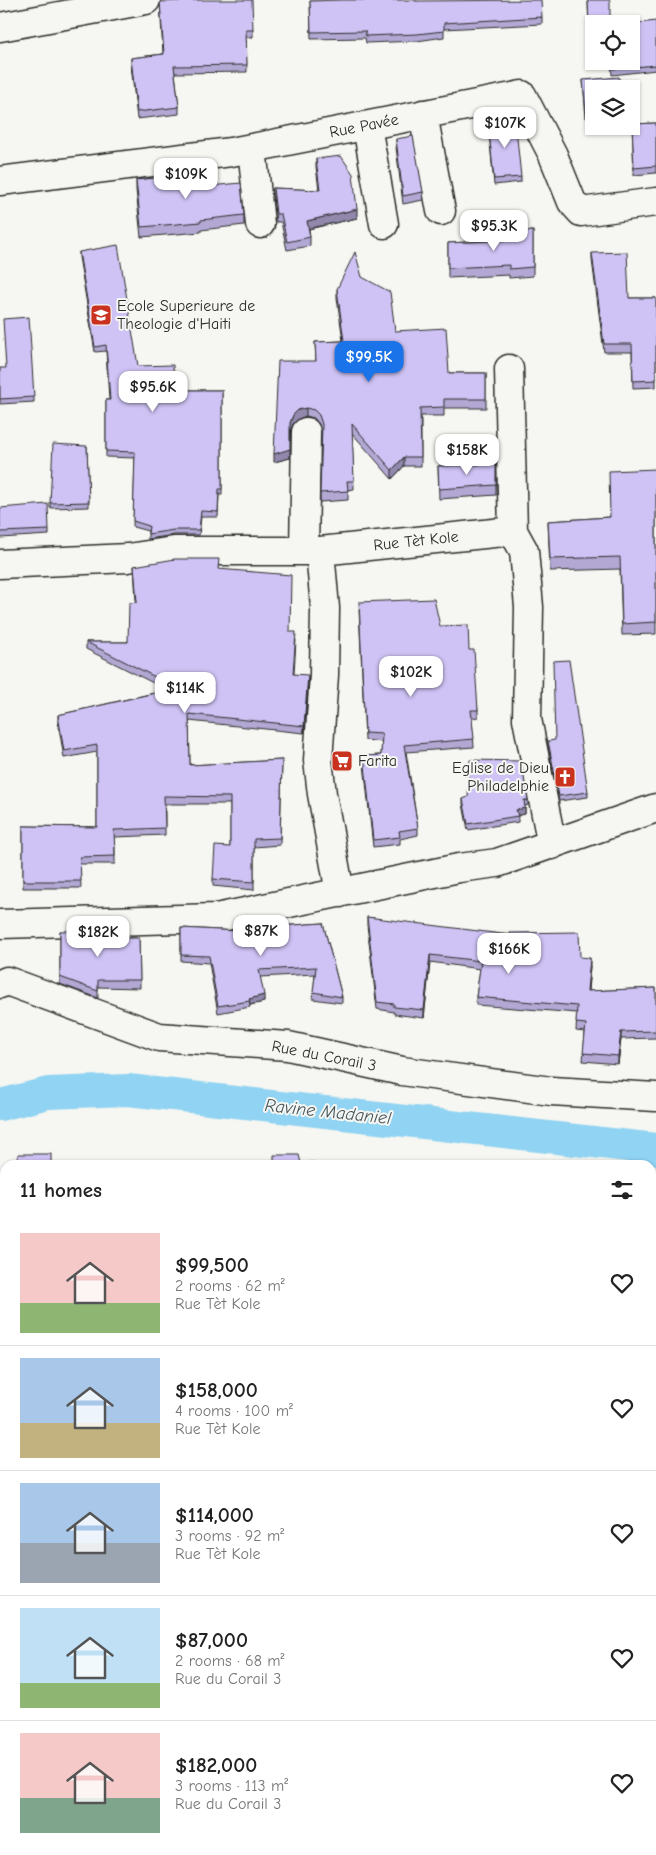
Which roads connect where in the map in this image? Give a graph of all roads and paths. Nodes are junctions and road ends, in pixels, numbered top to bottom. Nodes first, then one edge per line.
1 (146, 0) edge
2 (0, 26) edge
3 (423, 114) junction
4 (367, 126) junction
5 (252, 148) junction
6 (0, 181) edge
7 (656, 202) edge
8 (441, 211) dead end
9 (260, 224) dead end
10 (384, 224) dead end
11 (509, 369) dead end
12 (306, 432) dead end
13 (513, 531) junction
14 (312, 551) junction
15 (0, 564) edge
16 (656, 808) edge
17 (552, 845) junction
18 (340, 893) junction
19 (0, 924) edge
20 (0, 984) edge
21 (656, 1097) edge

1 - 2 street
3 - 4 street, Rue Pavée
3 - 7 street, Rue Pavée
3 - 8 street
4 - 5 street, Rue Pavée
4 - 10 street
5 - 6 street, Rue Pavée
5 - 9 street
11 - 13 street
12 - 14 street
13 - 14 street, Rue Tèt Kole
13 - 17 street
14 - 15 street, Rue Tèt Kole
14 - 18 street
16 - 17 street
17 - 18 street
18 - 19 street
20 - 21 street, Rue du Corail 3

